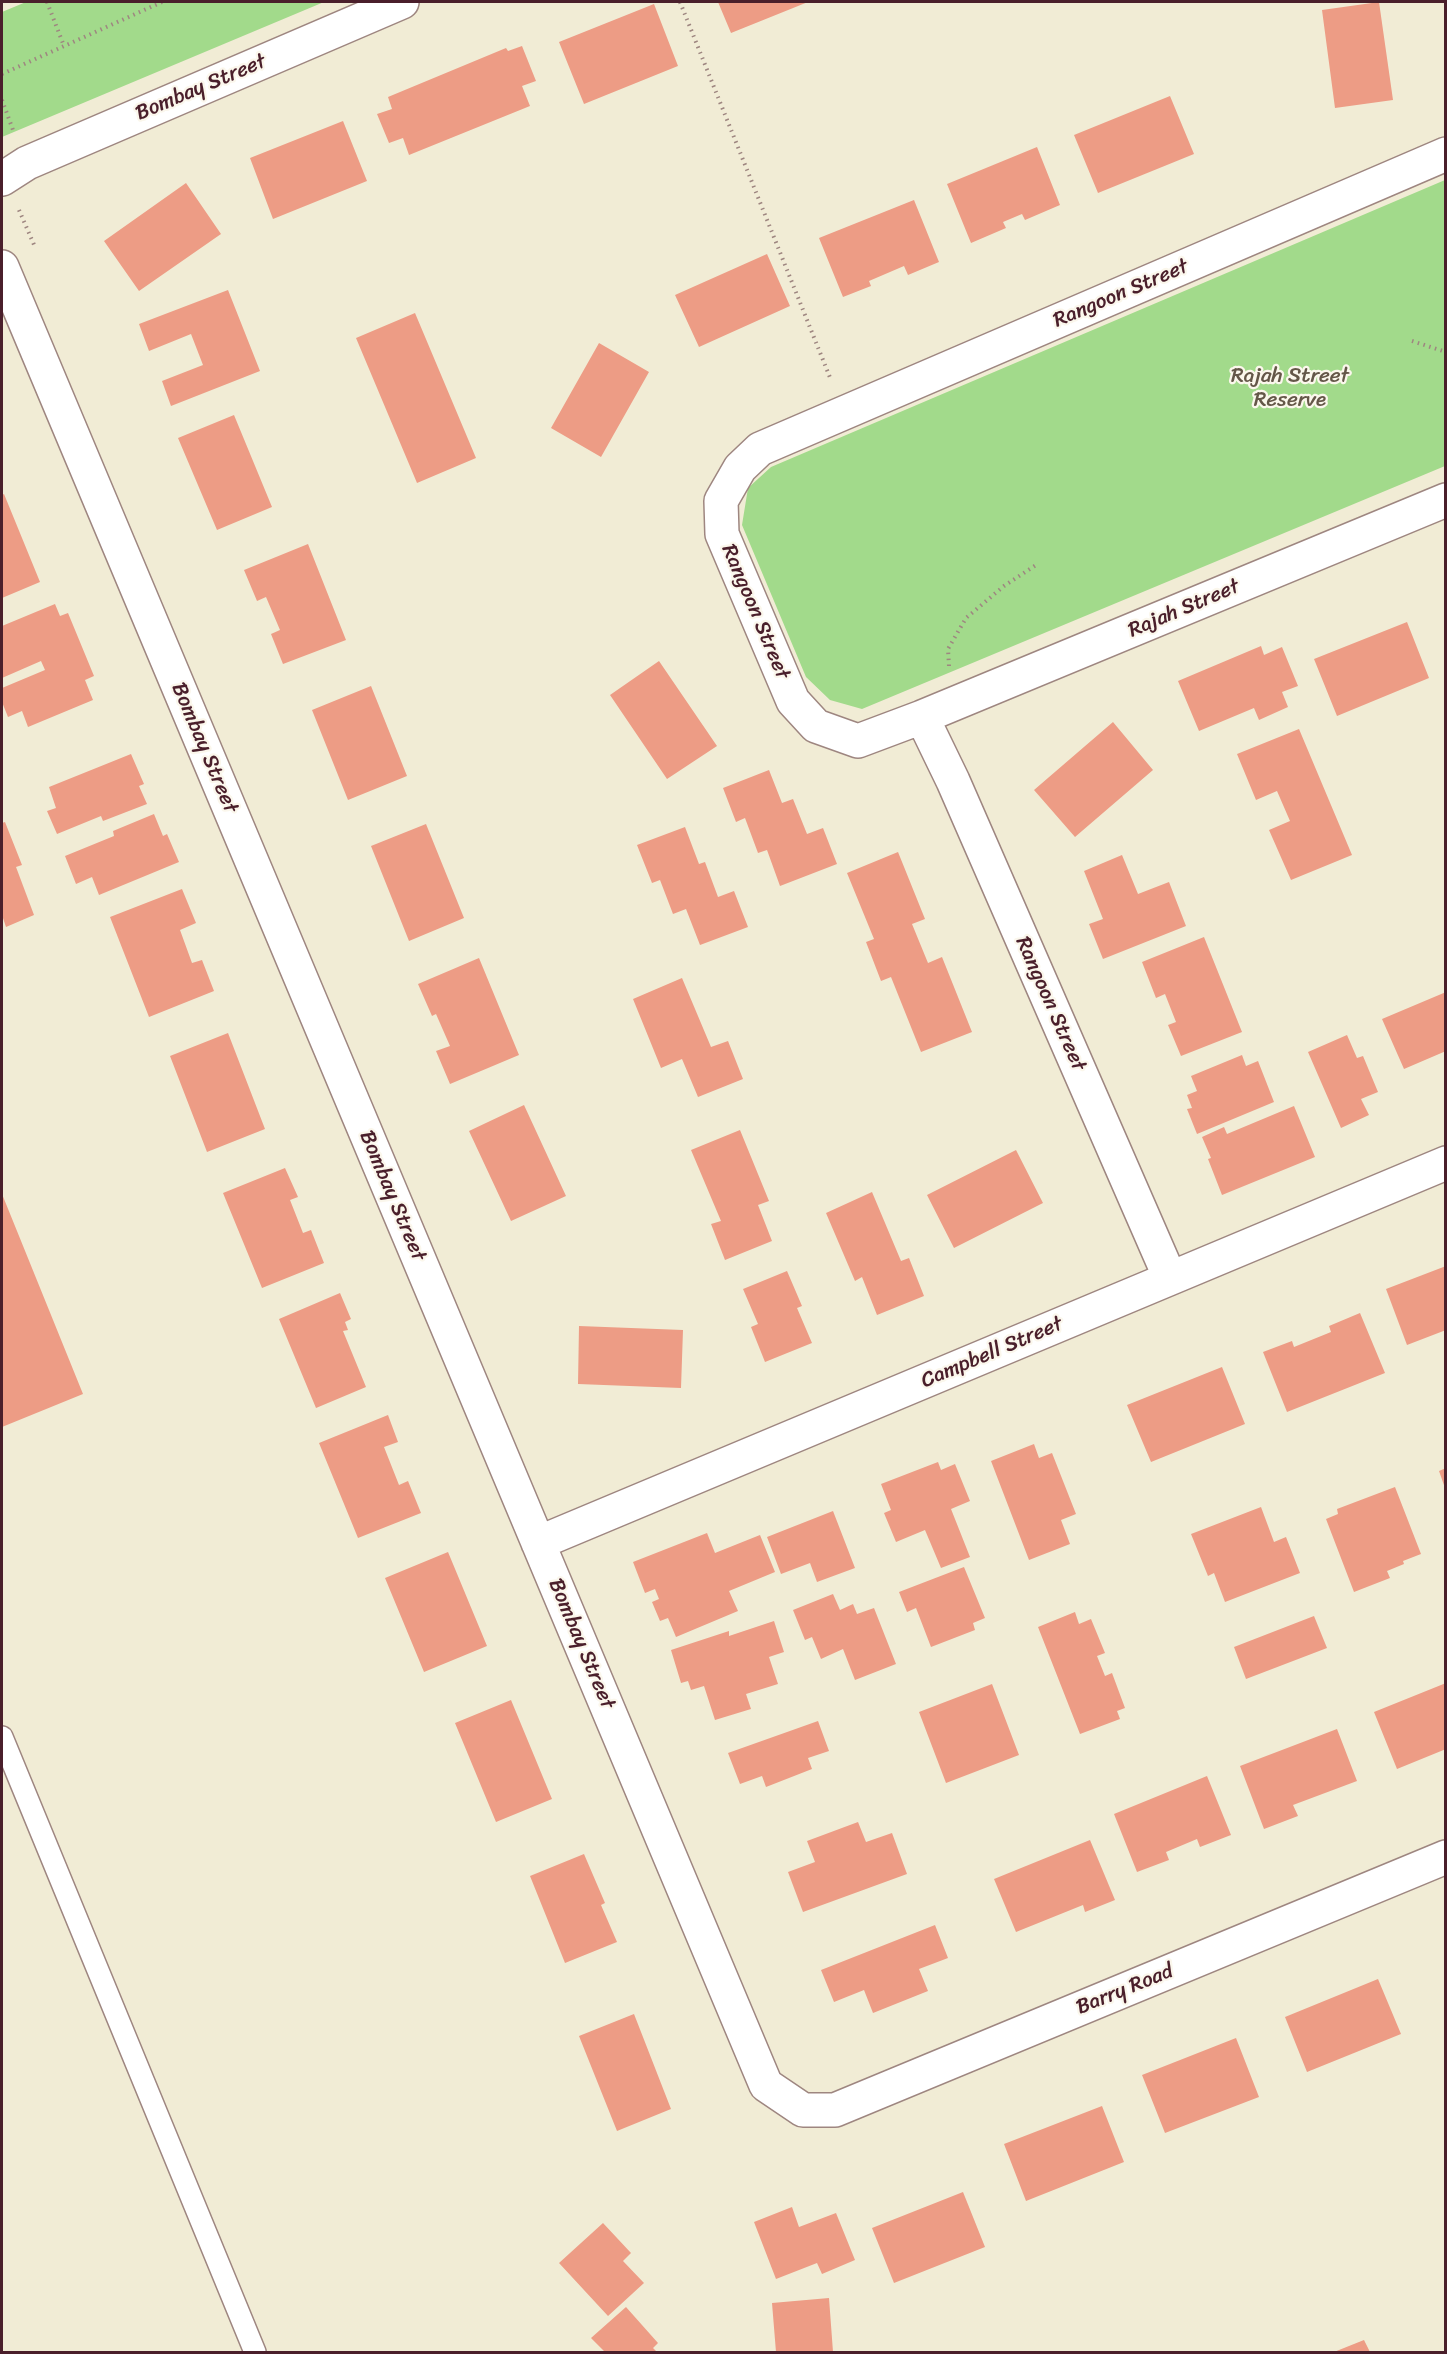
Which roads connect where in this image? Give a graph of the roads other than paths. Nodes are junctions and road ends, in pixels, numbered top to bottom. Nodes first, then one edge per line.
1 (402, 2) edge
2 (1446, 154) edge
3 (9, 192) edge
4 (2, 267) edge
5 (1446, 500) edge
6 (922, 717) junction
7 (1446, 1163) edge
8 (1170, 1278) junction
9 (538, 1543) junction
10 (2, 1737) edge
11 (1446, 1857) edge
12 (803, 2110) joint
13 (255, 2352) edge

1 - 3 street, Bombay Street
2 - 6 street, Rangoon Street
4 - 9 street, Bombay Street
5 - 6 street, Rajah Street
6 - 8 street, Rangoon Street
7 - 8 street, Campbell Street
8 - 9 street, Campbell Street
9 - 12 street, Bombay Street
10 - 13 lane
11 - 12 street, Barry Road

